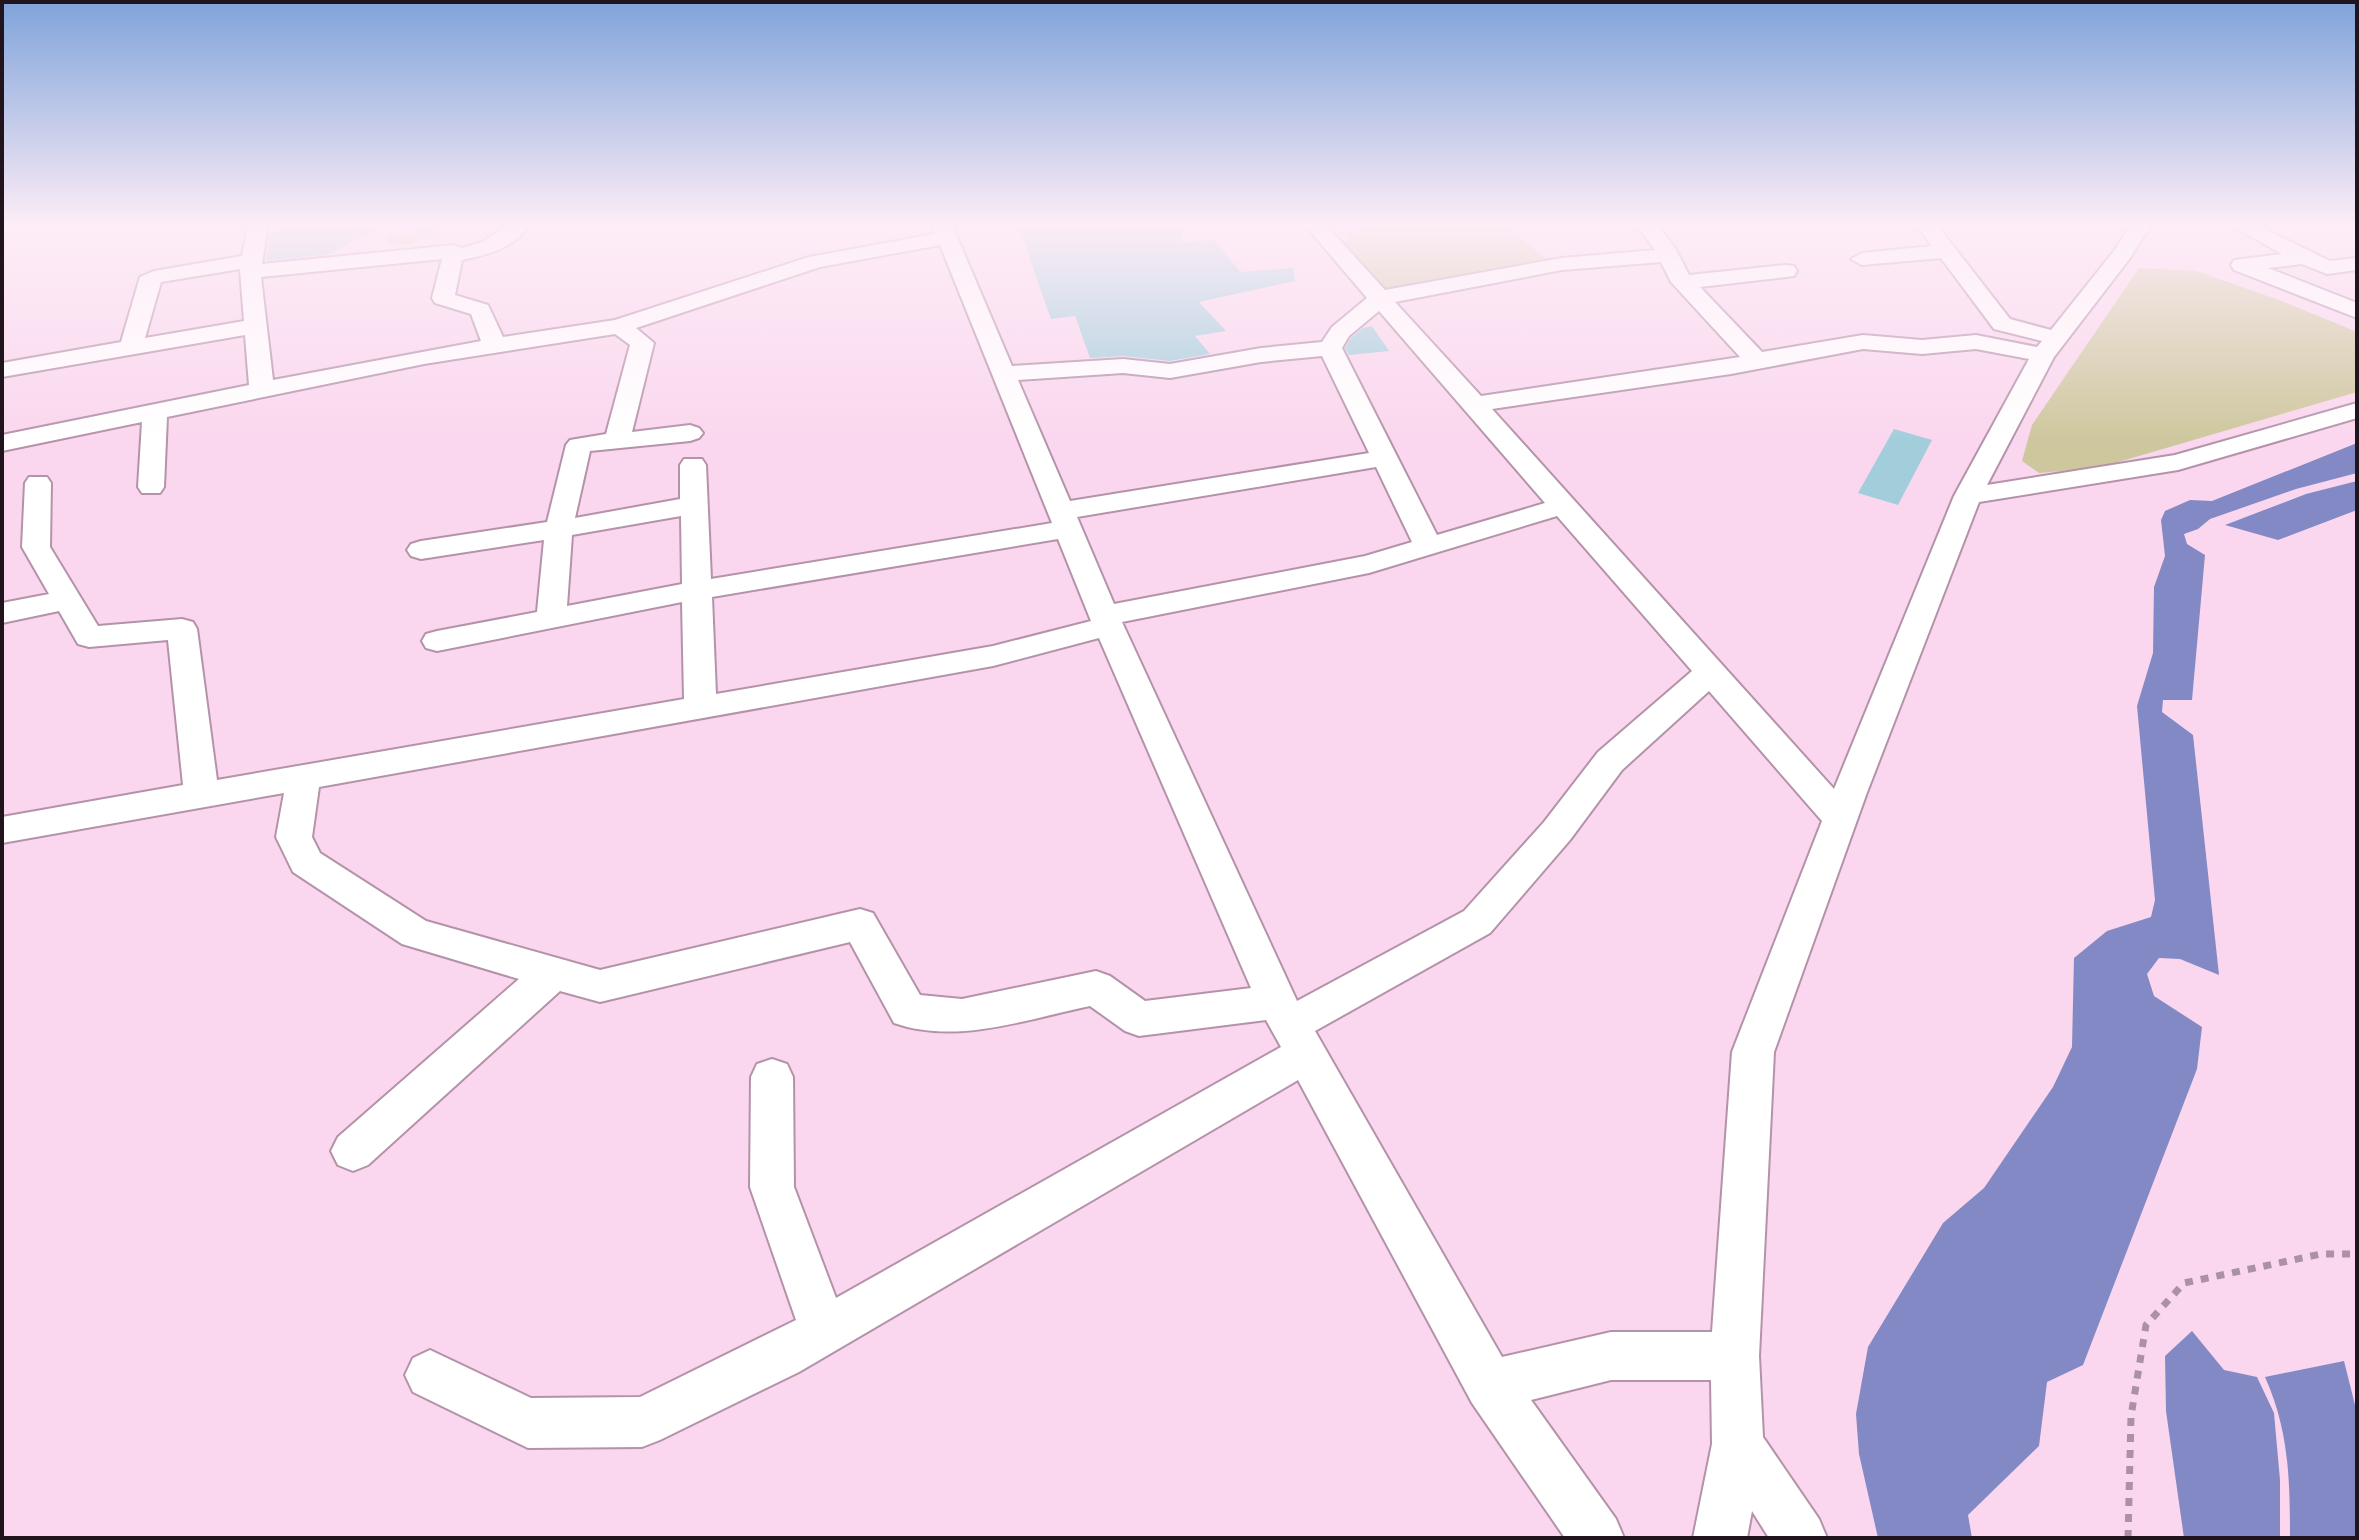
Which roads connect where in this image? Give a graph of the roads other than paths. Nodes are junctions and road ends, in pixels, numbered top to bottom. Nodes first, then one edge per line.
1 (144, 297) edge
2 (254, 297) edge
3 (443, 297) edge
4 (707, 297) edge
5 (972, 297) edge
6 (1386, 297) edge
7 (1698, 297) edge
8 (1982, 297) edge
9 (2089, 297) edge
10 (2322, 297) edge
11 (1380, 298) junction
12 (2357, 311) edge
13 (256, 326) junction
14 (619, 326) junction
15 (495, 346) junction
16 (131, 347) junction
17 (2050, 347) junction
18 (1330, 348) junction
19 (1756, 360) junction
20 (2, 370) edge
21 (1004, 374) junction
22 (262, 389) junction
23 (1472, 405) junction
24 (2357, 410) edge
25 (155, 411) junction
26 (690, 433) dead end
27 (617, 441) junction
28 (2, 443) edge
29 (1385, 458) junction
30 (693, 465) dead end
31 (38, 483) dead end
32 (151, 487) dead end
33 (1968, 496) junction
34 (694, 505) junction
35 (1563, 506) junction
36 (1064, 520) junction
37 (559, 529) junction
38 (1428, 545) junction
39 (421, 550) dead end
40 (697, 590) junction
41 (66, 600) junction
42 (2, 613) edge
43 (551, 619) junction
44 (1106, 621) junction
45 (437, 641) dead end
46 (1711, 672) junction
47 (700, 709) junction
48 (304, 776) junction
49 (201, 793) junction
50 (1840, 818) junction
51 (2, 830) edge
52 (553, 973) junction
53 (1291, 1027) junction
54 (772, 1077) dead end
55 (353, 1151) dead end
56 (824, 1331) junction
57 (1735, 1356) junction
58 (430, 1375) dead end
59 (1490, 1385) junction
60 (1738, 1444) junction
61 (1597, 1538) edge
62 (1720, 1538) edge
63 (1800, 1538) edge

1 - 16 street
2 - 13 street
3 - 15 street
4 - 14 street
5 - 21 street
6 - 11 street
7 - 19 street
8 - 17 street
9 - 17 street
10 - 12 street
11 - 18 street
11 - 23 street
13 - 16 street
13 - 22 street
14 - 15 street
14 - 27 street
15 - 22 street
16 - 20 street
17 - 19 street
17 - 33 street
18 - 21 street
18 - 29 street
19 - 23 street
21 - 36 street
22 - 25 street
23 - 35 street
24 - 33 street
25 - 28 street
25 - 32 street
26 - 27 street
27 - 37 street
29 - 36 street
29 - 38 street
30 - 34 street
31 - 41 street
33 - 50 street
34 - 37 street
34 - 40 street
35 - 38 street
35 - 46 street
36 - 40 street
36 - 44 street
37 - 39 street
37 - 43 street
38 - 44 street
40 - 43 street
40 - 47 street
41 - 42 street
41 - 49 street
43 - 45 street
44 - 47 street
44 - 53 street
46 - 50 street
46 - 53 street
47 - 48 street
48 - 49 street
48 - 52 street
49 - 51 street
50 - 57 street
52 - 53 street
52 - 55 street
53 - 56 street
53 - 59 street
54 - 56 street
56 - 58 street
57 - 59 street
57 - 60 street
59 - 61 street
60 - 62 street
60 - 63 street

